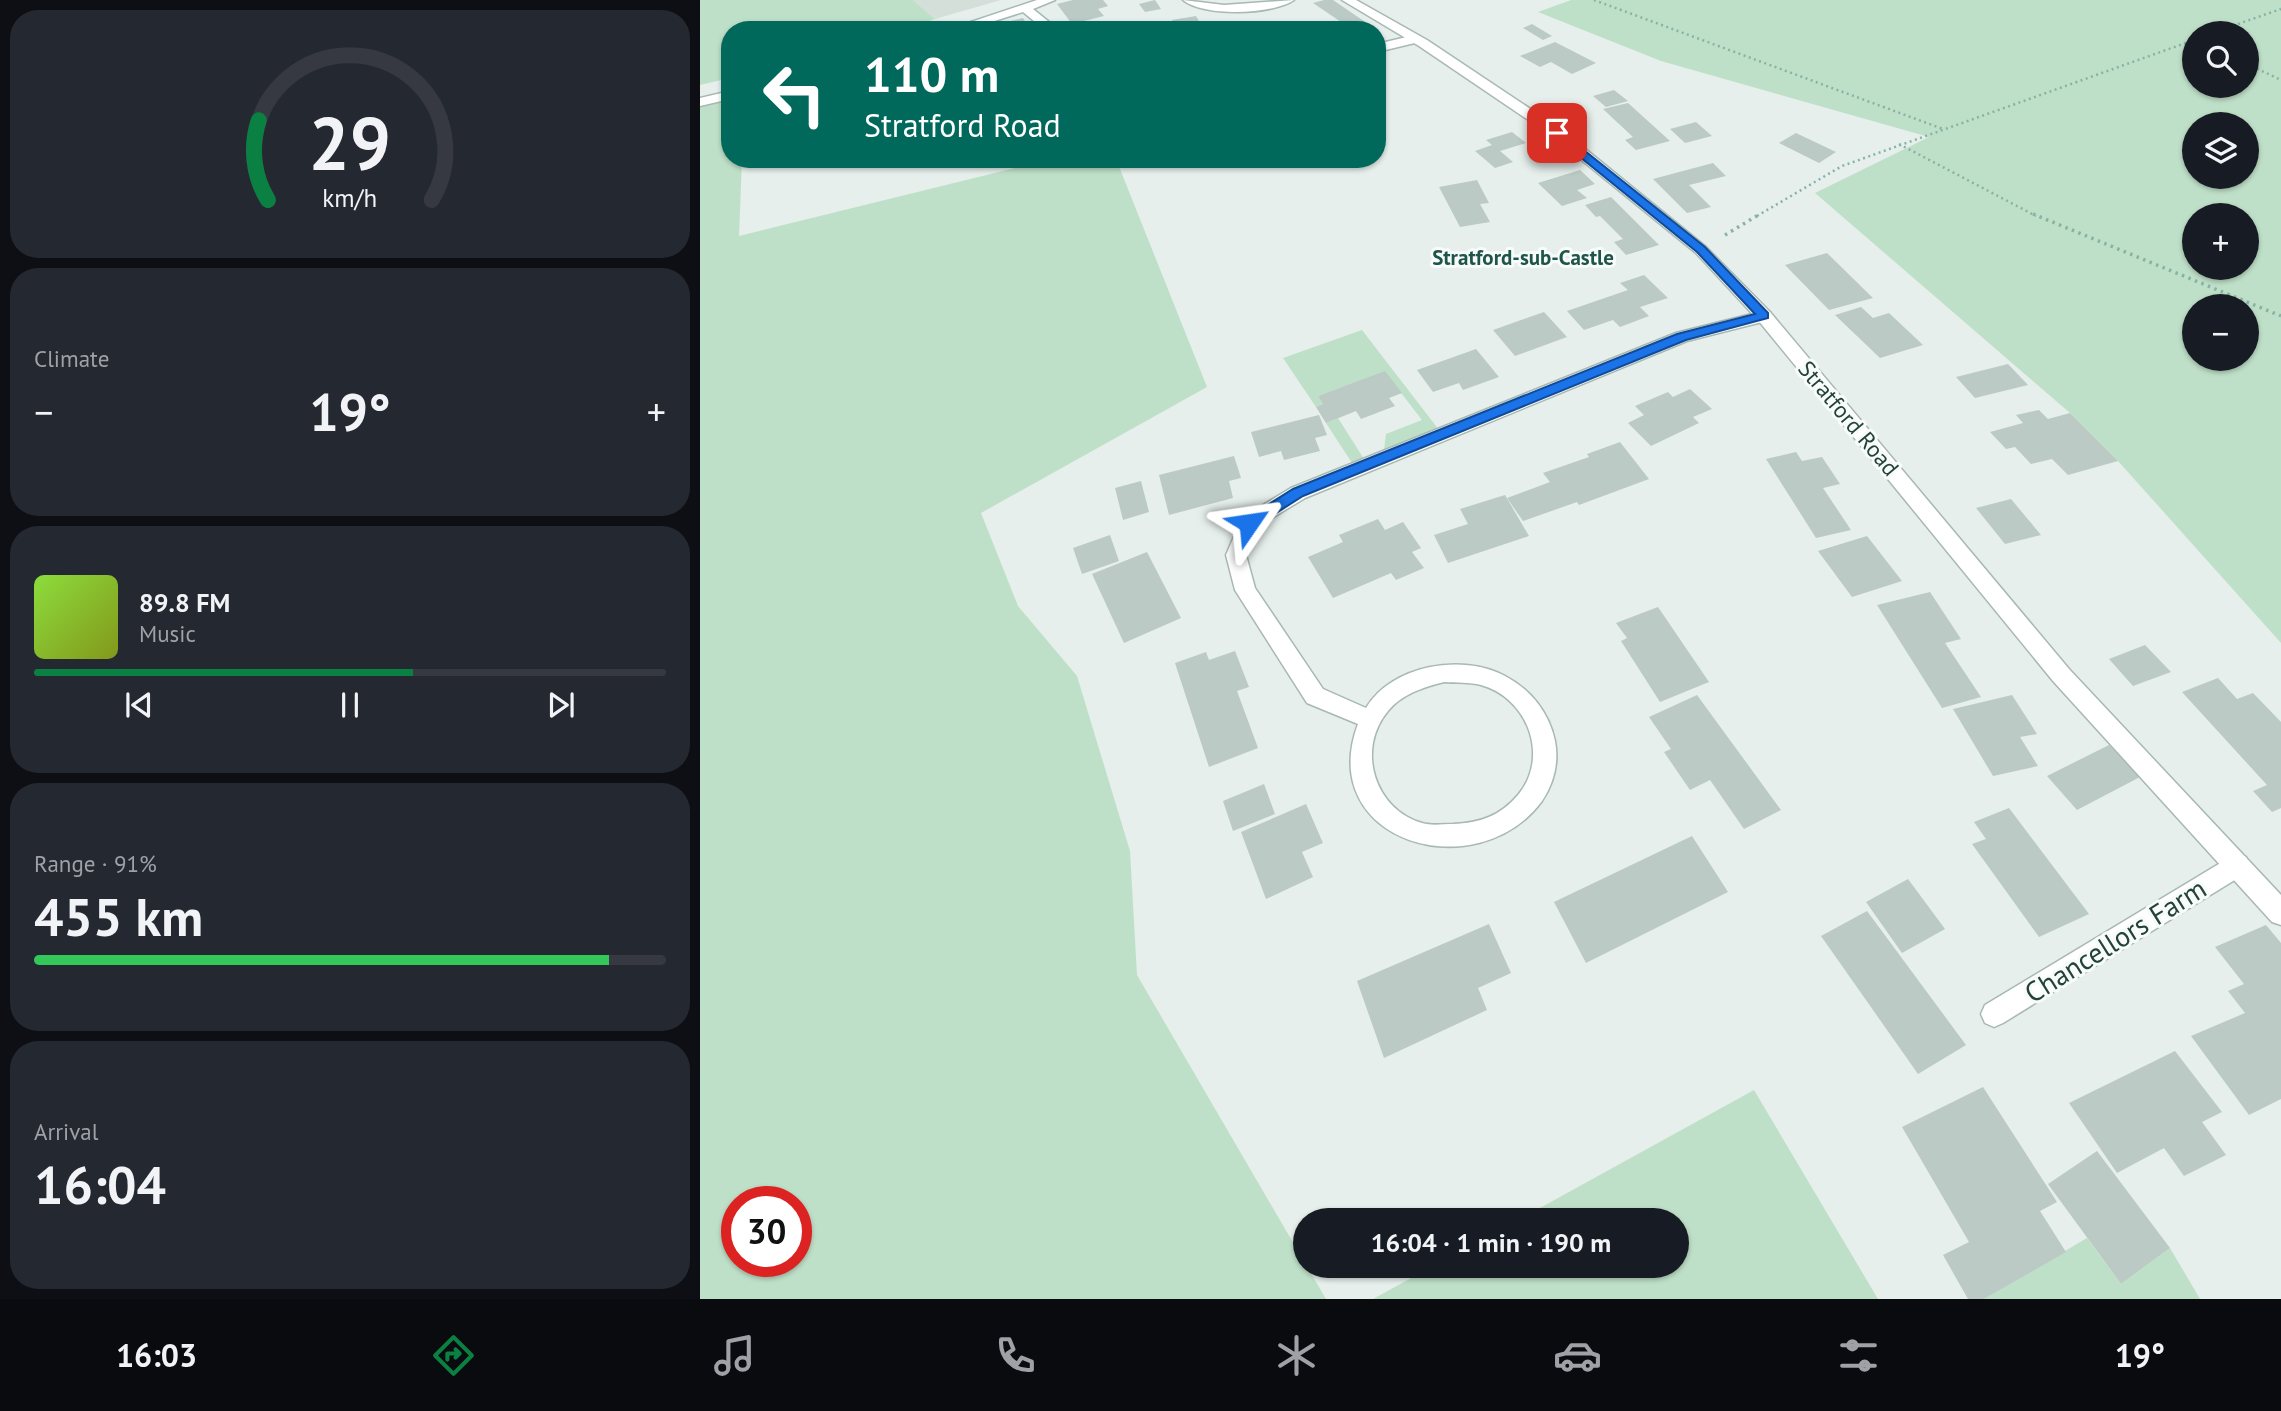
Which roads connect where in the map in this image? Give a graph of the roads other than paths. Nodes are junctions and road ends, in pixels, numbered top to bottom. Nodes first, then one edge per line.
1 (1049, 0) edge
2 (1189, 0) edge
3 (1288, 0) edge
4 (1348, 0) edge
5 (1024, 7) junction
6 (981, 21) edge
7 (1042, 21) edge
8 (1384, 21) edge
9 (1386, 22) edge
10 (1415, 39) junction
11 (1386, 46) edge
12 (721, 96) edge
13 (700, 102) edge
14 (1764, 316) junction
15 (1369, 719) junction
16 (2237, 865) junction
17 (2281, 913) edge
18 (1994, 1014) dead end

1 - 5 street
2 - 3 street
4 - 8 street, Stratford Road
5 - 6 street
5 - 7 street
9 - 10 street, Stratford Road
10 - 11 street
10 - 14 street, Stratford Road
12 - 13 street
14 - 15 street
14 - 16 street, Stratford Road
15 - 15 street
16 - 17 street, Stratford Road
16 - 18 street, Chancellors Farm

